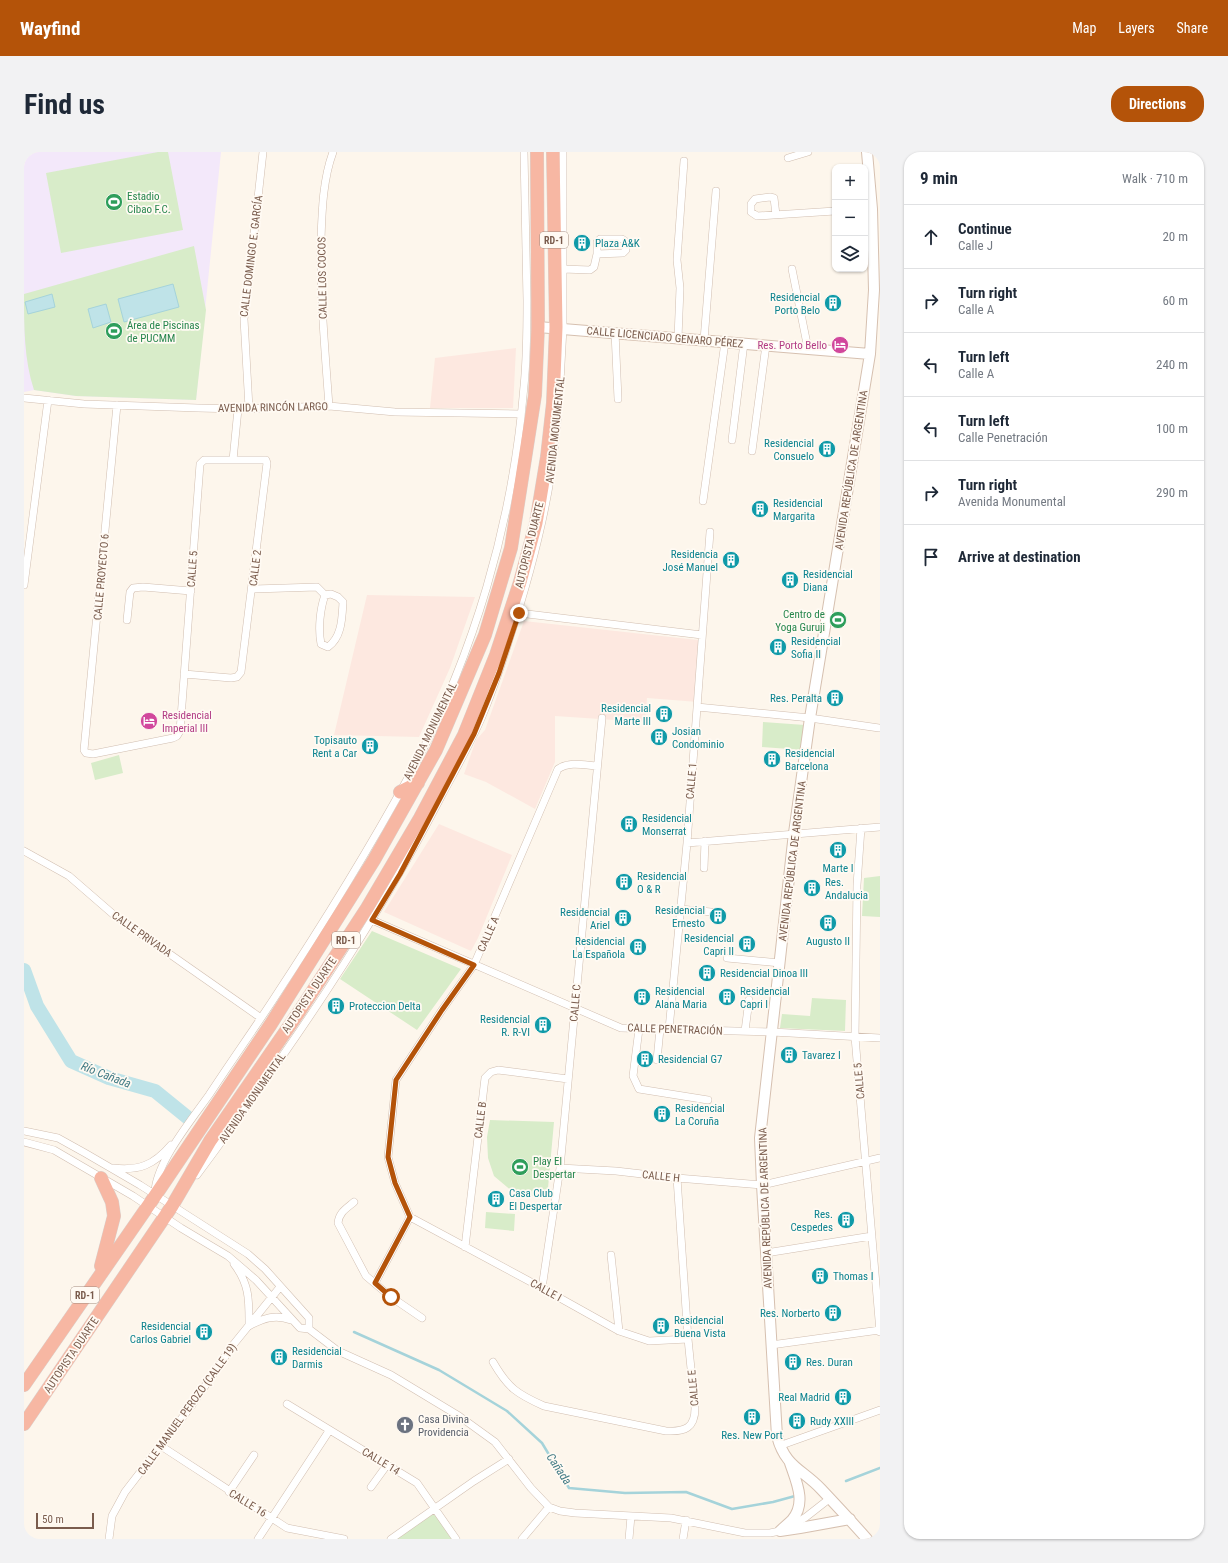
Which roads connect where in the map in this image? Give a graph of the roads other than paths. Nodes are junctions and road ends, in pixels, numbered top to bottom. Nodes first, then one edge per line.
1 (263, 152) edge
2 (333, 152) edge
3 (524, 152) edge
4 (537, 152) edge
5 (552, 152) edge
6 (563, 152) edge
7 (808, 152) edge
8 (867, 152) edge
9 (788, 158) dead end
10 (684, 161) dead end
11 (716, 191) dead end
12 (869, 209) edge
13 (832, 211) edge
14 (776, 215) dead end
15 (598, 254) dead end
16 (563, 269) junction
17 (792, 269) dead end
18 (877, 291) edge
19 (538, 327) junction
20 (559, 328) junction
21 (615, 332) junction
22 (678, 338) junction
23 (704, 340) junction
24 (725, 342) junction
25 (744, 343) junction
26 (766, 345) junction
27 (808, 349) junction
28 (870, 354) junction
29 (24, 398) edge
30 (618, 399) dead end
31 (48, 400) junction
32 (117, 405) junction
33 (329, 406) junction
34 (249, 408) junction
35 (238, 409) junction
36 (521, 414) junction
37 (732, 440) dead end
38 (752, 451) dead end
39 (233, 460) junction
40 (522, 477) junction
41 (510, 492) junction
42 (703, 501) dead end
43 (515, 521) junction
44 (710, 532) dead end
45 (24, 585) edge
46 (252, 589) junction
47 (191, 591) junction
48 (325, 594) junction
49 (519, 613) junction
50 (127, 620) dead end
51 (702, 635) junction
52 (184, 674) junction
53 (697, 707) junction
54 (602, 718) dead end
55 (810, 718) junction
56 (879, 728) dead end
57 (84, 750) joint
58 (597, 766) junction
59 (418, 783) junction
60 (398, 796) junction
61 (400, 814) junction
62 (880, 827) edge
63 (861, 828) junction
64 (794, 833) junction
65 (705, 841) junction
66 (687, 843) junction
67 (24, 851) edge
68 (704, 868) dead end
69 (680, 909) junction
70 (711, 912) dead end
71 (372, 920) junction
72 (727, 958) dead end
73 (780, 964) junction
74 (474, 965) junction
75 (749, 1000) dead end
76 (575, 1009) junction
77 (265, 1022) junction
78 (639, 1029) junction
79 (660, 1029) junction
80 (668, 1029) junction
81 (252, 1031) junction
82 (745, 1032) junction
83 (772, 1032) junction
84 (855, 1037) junction
85 (880, 1038) edge
86 (254, 1048) junction
87 (657, 1060) dead end
88 (568, 1079) junction
89 (708, 1100) dead end
90 (24, 1131) edge
91 (182, 1133) junction
92 (24, 1142) edge
93 (85, 1153) junction
94 (880, 1158) edge
95 (866, 1162) junction
96 (78, 1164) junction
97 (110, 1167) junction
98 (560, 1168) junction
99 (100, 1178) junction
100 (677, 1178) junction
101 (762, 1184) junction
102 (155, 1196) junction
103 (354, 1202) dead end
104 (147, 1206) junction
105 (168, 1211) junction
106 (410, 1217) junction
107 (872, 1236) junction
108 (465, 1247) junction
109 (766, 1253) junction
110 (611, 1255) dead end
111 (228, 1256) junction
112 (97, 1278) junction
113 (375, 1283) junction
114 (280, 1287) junction
115 (542, 1288) junction
116 (271, 1297) junction
117 (422, 1318) dead end
118 (294, 1322) junction
119 (249, 1326) junction
120 (309, 1329) junction
121 (619, 1331) junction
122 (880, 1331) edge
123 (688, 1339) junction
124 (771, 1346) junction
125 (493, 1362) dead end
126 (24, 1385) edge
127 (287, 1404) dead end
128 (880, 1410) edge
129 (24, 1424) edge
130 (329, 1431) junction
131 (161, 1446) junction
132 (779, 1446) junction
133 (254, 1455) dead end
134 (509, 1459) junction
135 (790, 1463) junction
136 (387, 1465) junction
137 (372, 1487) dead end
138 (230, 1492) junction
139 (829, 1499) junction
140 (549, 1507) junction
141 (436, 1508) junction
142 (630, 1516) junction
143 (272, 1518) junction
144 (850, 1519) junction
145 (686, 1520) junction
146 (780, 1531) junction
147 (759, 1536) edge
148 (109, 1539) edge
149 (258, 1539) edge
150 (344, 1539) edge
151 (390, 1539) edge
152 (456, 1539) edge
153 (522, 1539) edge
154 (629, 1539) edge
155 (683, 1539) edge
156 (867, 1539) edge

1 - 34 street, CALLE DOMINGO E. GARCÍA
2 - 33 street, CALLE LOS COCOS
3 - 36 street, AVENIDA MONUMENTAL
4 - 19 highway, AUTOPISTA DUARTE / RD-1
5 - 20 highway, AUTOPISTA DUARTE / RD-1
6 - 16 street, AVENIDA MONUMENTAL
7 - 9 street
8 - 12 main road, AVENIDA REPÚBLICA DE ARGENTINA
10 - 22 street
11 - 23 street
12 - 18 main road, AVENIDA REPÚBLICA DE ARGENTINA
13 - 14 street
15 - 16 street
16 - 20 street, AVENIDA MONUMENTAL
17 - 27 street
18 - 28 main road, AVENIDA REPÚBLICA DE ARGENTINA
19 - 20 main road, CALLE LICENCIADO GENARO PÉREZ
19 - 40 highway, AUTOPISTA DUARTE / RD-1
20 - 21 main road, CALLE LICENCIADO GENARO PÉREZ
20 - 49 street, AVENIDA MONUMENTAL
20 - 105 highway, AUTOPISTA DUARTE / RD-1
21 - 22 main road, CALLE LICENCIADO GENARO PÉREZ
21 - 30 street
22 - 23 main road, CALLE LICENCIADO GENARO PÉREZ
23 - 24 main road, CALLE LICENCIADO GENARO PÉREZ
24 - 25 main road, CALLE LICENCIADO GENARO PÉREZ
24 - 42 street
25 - 26 main road, CALLE LICENCIADO GENARO PÉREZ
25 - 37 street
26 - 27 main road, CALLE LICENCIADO GENARO PÉREZ
26 - 38 street
27 - 28 main road, CALLE LICENCIADO GENARO PÉREZ
28 - 55 main road, AVENIDA REPÚBLICA DE ARGENTINA
29 - 31 street, AVENIDA RINCÓN LARGO
31 - 32 street, AVENIDA RINCÓN LARGO
31 - 45 street
32 - 35 street, AVENIDA RINCÓN LARGO
32 - 57 street, CALLE PROYECTO 6
33 - 34 street, AVENIDA RINCÓN LARGO
33 - 36 street, AVENIDA RINCÓN LARGO
34 - 35 street, AVENIDA RINCÓN LARGO
35 - 39 street
36 - 41 street, AVENIDA MONUMENTAL
39 - 46 street, CALLE 2
39 - 47 street, CALLE 5
40 - 41 highway
40 - 43 highway, AUTOPISTA DUARTE / RD-1
41 - 43 highway
41 - 60 street, AVENIDA MONUMENTAL
43 - 59 highway, AUTOPISTA DUARTE / RD-1
44 - 51 street, CALLE 1
46 - 48 street
46 - 52 street, CALLE 2
47 - 50 street
47 - 52 street, CALLE 5
48 - 48 street
49 - 51 street
49 - 71 street, AVENIDA MONUMENTAL
51 - 53 street, CALLE 1
52 - 57 street, CALLE 5
53 - 55 street
53 - 66 street, CALLE 1
54 - 58 street, CALLE C
55 - 56 street
55 - 64 main road, AVENIDA REPÚBLICA DE ARGENTINA
58 - 74 street, CALLE A
58 - 76 street, CALLE C
59 - 60 highway
59 - 61 highway, AUTOPISTA DUARTE / RD-1
60 - 61 highway
60 - 77 street, AVENIDA MONUMENTAL
61 - 77 highway, AUTOPISTA DUARTE / RD-1
62 - 63 street
63 - 64 street
63 - 84 street, CALLE 5
64 - 65 street
64 - 73 main road, AVENIDA REPÚBLICA DE ARGENTINA
65 - 66 street
65 - 68 street
66 - 69 street, CALLE 1
67 - 77 street, CALLE PRIVADA
69 - 70 street
69 - 80 street, CALLE 1
71 - 74 street, CALLE PENETRACIÓN
71 - 105 street, AVENIDA MONUMENTAL
72 - 73 street
73 - 83 main road, AVENIDA REPÚBLICA DE ARGENTINA
74 - 76 street, CALLE PENETRACIÓN
74 - 106 street, CALLE A
75 - 82 street
76 - 78 street, CALLE PENETRACIÓN
76 - 88 street, CALLE C
77 - 81 highway
77 - 86 highway, AUTOPISTA DUARTE / RD-1
78 - 79 street, CALLE PENETRACIÓN
78 - 89 street
79 - 80 street, CALLE PENETRACIÓN
79 - 87 street
80 - 82 street, CALLE PENETRACIÓN
81 - 86 highway
81 - 91 street
82 - 83 street, CALLE PENETRACIÓN
83 - 84 street, CALLE PENETRACIÓN
83 - 101 main road, AVENIDA REPÚBLICA DE ARGENTINA
84 - 85 street, CALLE PENETRACIÓN
84 - 95 street, CALLE 5
86 - 102 highway, AUTOPISTA DUARTE / RD-1
88 - 98 street, CALLE C
88 - 108 street, CALLE B
90 - 93 street
91 - 97 street
91 - 102 street
92 - 96 street
93 - 96 street
93 - 97 street
94 - 95 street, CALLE H
95 - 101 street, CALLE H
95 - 107 street, CALLE 5
96 - 99 street
97 - 102 street
98 - 100 street, CALLE H
98 - 115 street, CALLE C
99 - 104 street
99 - 112 highway
100 - 101 street, CALLE H
100 - 123 street, CALLE E
101 - 109 main road, AVENIDA REPÚBLICA DE ARGENTINA
102 - 104 highway, AUTOPISTA DUARTE / RD-1
102 - 105 street
103 - 113 street
104 - 105 street
104 - 112 highway, AUTOPISTA DUARTE / RD-1
105 - 111 street
105 - 114 street
105 - 129 highway, AUTOPISTA DUARTE / RD-1
106 - 108 street, CALLE I
106 - 113 street
107 - 109 street
107 - 122 street, CALLE 5
108 - 115 street, CALLE I
109 - 124 main road, AVENIDA REPÚBLICA DE ARGENTINA
110 - 121 street
111 - 116 street
111 - 119 street
112 - 126 highway, AUTOPISTA DUARTE / RD-1
113 - 117 street
114 - 116 street, CALLE MANUEL PEROZO (CALLE 19)
114 - 120 street
115 - 121 street, CALLE I
116 - 118 street
116 - 119 street, CALLE MANUEL PEROZO (CALLE 19)
118 - 119 street
118 - 120 street
119 - 131 street, CALLE MANUEL PEROZO (CALLE 19)
120 - 134 street
121 - 123 street, CALLE I
122 - 124 street
123 - 125 street, CALLE E
124 - 132 main road, AVENIDA REPÚBLICA DE ARGENTINA
127 - 130 street, CALLE 14
128 - 132 street
130 - 136 street, CALLE 14
130 - 143 street
131 - 138 street, CALLE 16
131 - 148 street, CALLE MANUEL PEROZO (CALLE 19)
132 - 135 main road, AVENIDA REPÚBLICA DE ARGENTINA
133 - 138 street
134 - 140 street
134 - 141 street
135 - 139 main road, AVENIDA REPÚBLICA DE ARGENTINA
135 - 146 main road
136 - 137 street
136 - 141 street, CALLE 14
138 - 143 street, CALLE 16
139 - 144 main road, AVENIDA REPÚBLICA DE ARGENTINA
139 - 146 street
140 - 142 street
140 - 153 street
141 - 151 street
141 - 152 street, CALLE 14
142 - 145 street
142 - 154 street
143 - 149 street
143 - 150 street, CALLE 16
144 - 146 main road
144 - 156 main road, AVENIDA REPÚBLICA DE ARGENTINA
145 - 147 street
145 - 155 street
146 - 147 street

